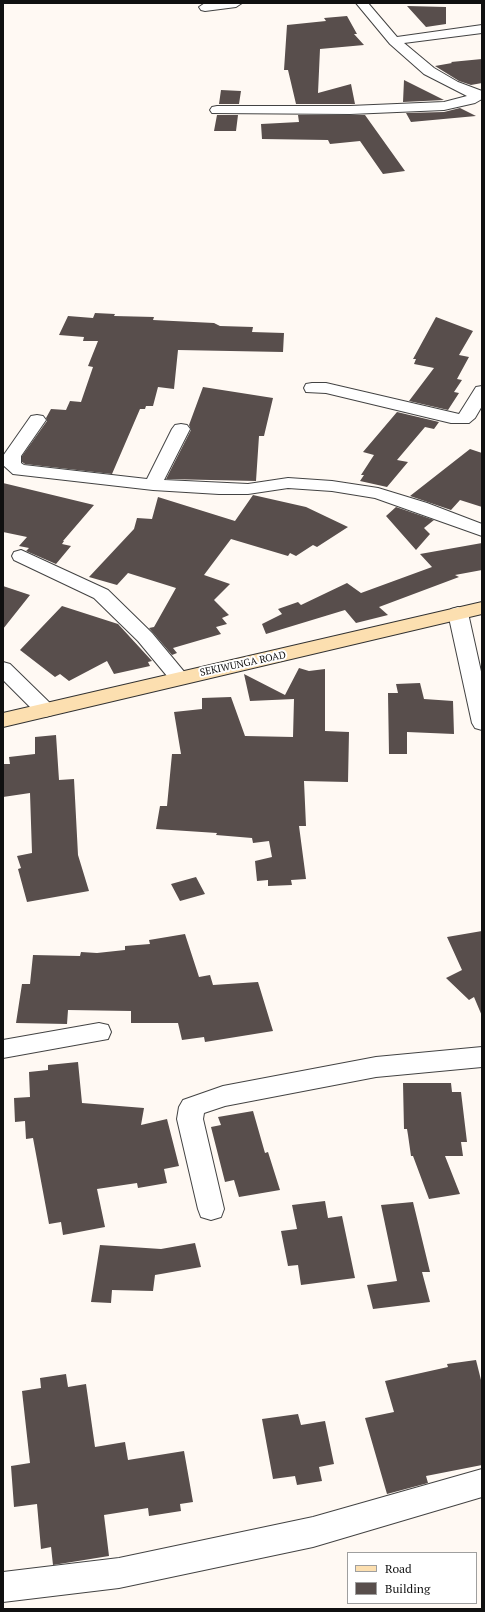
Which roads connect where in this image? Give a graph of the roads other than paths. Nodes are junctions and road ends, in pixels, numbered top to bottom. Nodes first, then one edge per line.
1 (236, 3) edge
2 (362, 3) edge
3 (206, 7) dead end
4 (482, 28) edge
5 (394, 41) junction
6 (479, 95) edge
7 (216, 110) dead end
8 (312, 388) dead end
9 (482, 391) edge
10 (37, 420) dead end
11 (181, 429) dead end
12 (152, 485) junction
13 (482, 530) edge
14 (21, 556) dead end
15 (482, 608) edge
16 (458, 613) junction
17 (3, 668) edge
18 (179, 678) junction
19 (46, 710) junction
20 (3, 720) edge
21 (482, 723) edge
22 (99, 1032) dead end
23 (3, 1049) edge
24 (482, 1057) edge
25 (211, 1209) dead end
26 (482, 1482) edge
27 (3, 1587) edge

1 - 3 street
2 - 5 street
4 - 5 street
5 - 6 street
6 - 7 street
8 - 9 street
10 - 12 street
11 - 12 street
12 - 13 street
14 - 18 street
15 - 16 main road, SEKIWUNGA ROAD
16 - 18 main road, SEKIWUNGA ROAD
16 - 21 street
17 - 19 street
18 - 19 main road, SEKIWUNGA ROAD
19 - 20 main road, SEKIWUNGA ROAD
22 - 23 street
24 - 25 street
26 - 27 street

